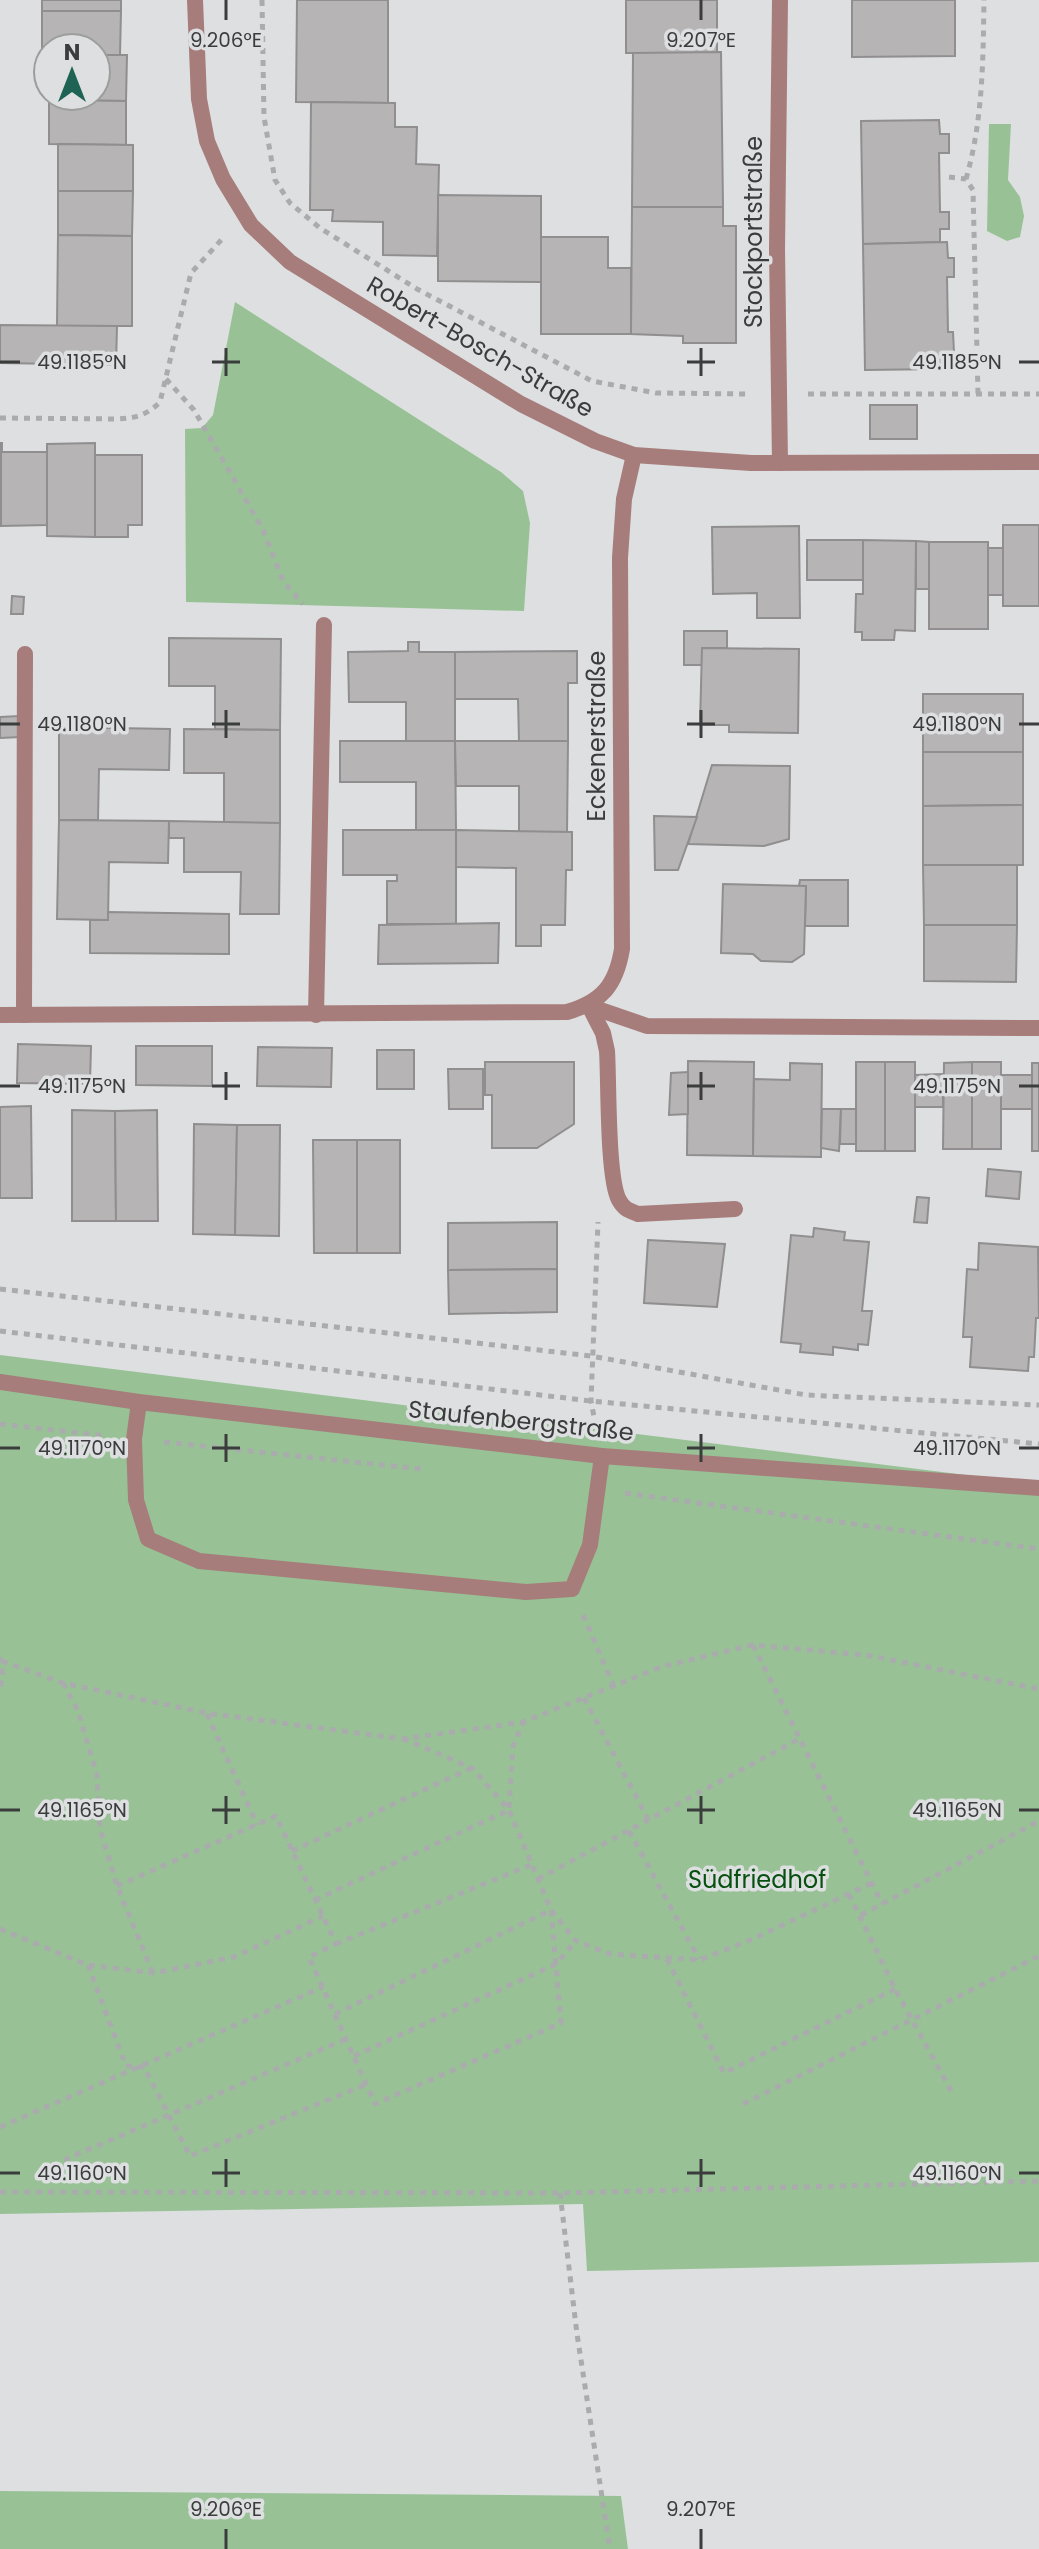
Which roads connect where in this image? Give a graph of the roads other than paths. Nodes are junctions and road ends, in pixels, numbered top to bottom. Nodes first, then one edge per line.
1 (195, 0) edge
2 (780, 0) edge
3 (634, 455) junction
4 (1039, 462) edge
5 (780, 463) junction
6 (324, 625) road end
7 (25, 654) dead end
8 (589, 1006) junction
9 (0, 1015) edge
10 (24, 1015) junction
11 (316, 1015) junction
12 (1039, 1028) edge
13 (735, 1209) dead end
14 (0, 1382) edge
15 (139, 1402) junction
16 (602, 1456) junction
17 (1039, 1488) edge

1 - 3 street, Robert-Bosch-Straße
2 - 5 street, Stockportstraße
3 - 5 street, Robert-Bosch-Straße
3 - 8 street, Eckenerstraße
4 - 5 street, Robert-Bosch-Straße
6 - 11 street
7 - 10 street
8 - 11 street
8 - 12 street
8 - 13 street
9 - 10 street
10 - 11 street
14 - 15 street, Staufenbergstraße
15 - 16 street, Staufenbergstraße
15 - 16 street
16 - 17 street, Staufenbergstraße

